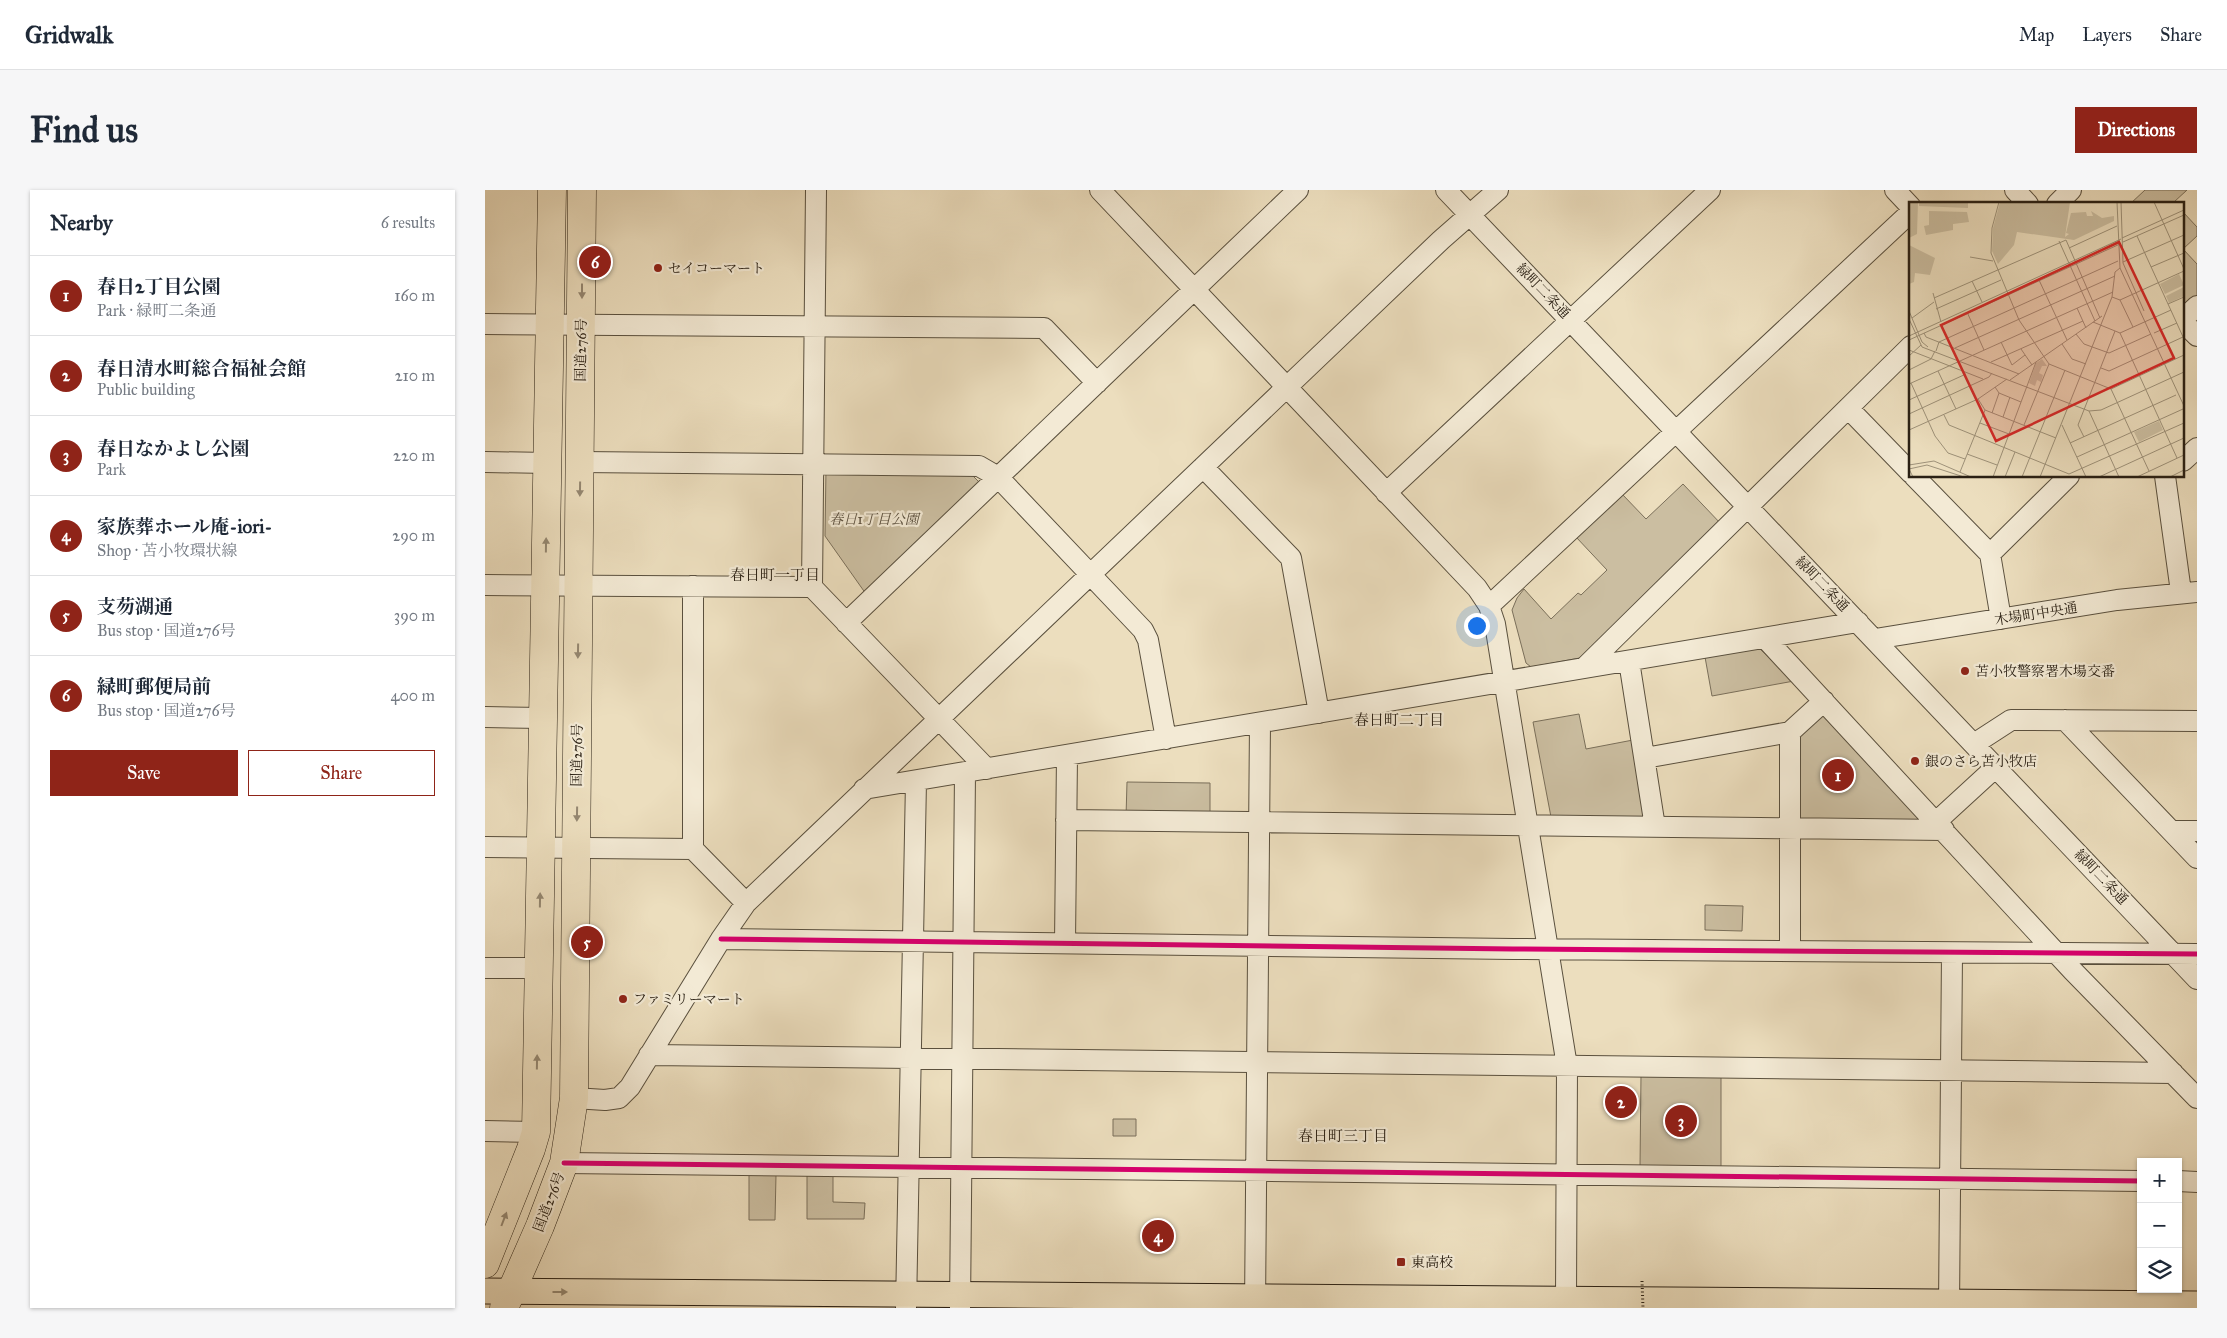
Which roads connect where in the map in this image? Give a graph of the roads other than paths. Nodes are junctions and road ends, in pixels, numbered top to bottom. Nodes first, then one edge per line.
1 (552, 190) edge
2 (582, 190) edge
3 (816, 190) edge
4 (1100, 190) edge
5 (1298, 190) edge
6 (1446, 190) edge
7 (1498, 190) edge
8 (1710, 190) edge
9 (1895, 190) edge
10 (2015, 190) edge
11 (2026, 202) edge
12 (1909, 205) edge
13 (1909, 214) edge
14 (1471, 216) junction
15 (1194, 290) junction
16 (2197, 306) edge
17 (2185, 318) edge
18 (1571, 320) junction
19 (2185, 322) edge
20 (485, 324) edge
21 (550, 325) junction
22 (582, 325) junction
23 (815, 326) junction
24 (2197, 336) edge
25 (1909, 348) edge
26 (1097, 383) junction
27 (1286, 388) junction
28 (1848, 408) junction
29 (1676, 431) junction
30 (2197, 448) edge
31 (2185, 459) edge
32 (485, 462) edge
33 (580, 462) junction
34 (548, 463) junction
35 (813, 464) junction
36 (1203, 466) junction
37 (1909, 468) edge
38 (998, 477) junction
39 (1919, 478) edge
40 (2067, 478) edge
41 (2166, 478) edge
42 (1386, 493) junction
43 (1748, 506) junction
44 (1990, 554) junction
45 (1090, 574) junction
46 (485, 585) edge
47 (546, 585) junction
48 (579, 585) junction
49 (693, 586) junction
50 (812, 587) junction
51 (2189, 592) edge
52 (1489, 606) junction
53 (2001, 619) junction
54 (1858, 622) junction
55 (846, 623) junction
56 (1765, 638) junction
57 (1875, 639) junction
58 (1629, 661) junction
59 (1585, 667) junction
60 (1504, 682) junction
61 (1824, 701) junction
62 (1319, 713) junction
63 (485, 717) edge
64 (543, 718) junction
65 (939, 718) junction
66 (2065, 720) junction
67 (2197, 721) edge
68 (1260, 723) junction
69 (1790, 732) junction
70 (1166, 739) junction
71 (1975, 744) junction
72 (1067, 755) junction
73 (1645, 758) junction
74 (1996, 767) junction
75 (987, 769) junction
76 (965, 772) junction
77 (916, 781) junction
78 (864, 790) junction
79 (1066, 820) junction
80 (1260, 822) junction
81 (1527, 825) junction
82 (1940, 826) junction
83 (1655, 827) junction
84 (1791, 828) junction
85 (2172, 831) junction
86 (2197, 832) edge
87 (485, 847) edge
88 (541, 848) junction
89 (576, 848) junction
90 (693, 849) junction
91 (2197, 858) edge
92 (746, 903) junction
93 (721, 939) junction
94 (913, 941) junction
95 (963, 942) junction
96 (1065, 943) junction
97 (1259, 945) junction
98 (1548, 950) junction
99 (1790, 951) junction
100 (1953, 953) junction
101 (2058, 954) junction
102 (2173, 954) junction
103 (2197, 954) edge
104 (485, 968) edge
105 (539, 968) junction
106 (2197, 979) edge
107 (649, 1055) junction
108 (911, 1058) junction
109 (962, 1059) junction
110 (1257, 1062) junction
111 (1567, 1066) junction
112 (1951, 1070) junction
113 (2173, 1073) junction
114 (574, 1098) junction
115 (2197, 1098) edge
116 (485, 1131) edge
117 (536, 1132) junction
118 (564, 1163) junction
119 (909, 1167) junction
120 (961, 1167) junction
121 (1257, 1171) junction
122 (1567, 1174) junction
123 (1951, 1179) junction
124 (2137, 1181) edge
125 (2182, 1181) edge
126 (2197, 1182) edge
127 (485, 1264) edge
128 (500, 1297) edge
129 (906, 1301) edge
130 (960, 1301) edge
131 (1255, 1303) edge
132 (1566, 1304) edge
133 (1949, 1305) edge
134 (2190, 1305) edge

1 - 21 highway
2 -> 22 highway, 国道276号
3 - 23 street
4 - 15 street
5 - 15 street
6 - 14 street, 緑町二条通
7 - 14 street
8 - 18 street
9 - 12 street
10 - 11 street
13 - 29 street
14 - 18 street, 緑町二条通
14 - 27 street
15 - 26 street
15 - 27 street
16 - 17 street
18 - 29 street, 緑町二条通
18 - 42 street
19 - 24 street
20 - 21 street
21 - 22 street
21 - 34 highway
22 - 23 street
22 - 33 highway, 国道276号
23 - 26 street
23 - 35 street
25 - 28 street
26 - 38 street
27 - 36 street
27 - 42 street
28 - 37 street
28 - 43 street
29 - 43 street, 緑町二条通
29 - 52 street
30 - 31 street
32 - 34 street
33 - 35 street
33 -> 48 highway, 国道276号
47 -> 34 highway
35 - 38 street
35 - 50 street
36 - 45 street
36 - 62 street
38 - 45 street
38 - 55 street
39 - 44 street
40 - 44 street
41 - 51 street
42 - 52 street
43 - 54 street, 緑町二条通
43 - 59 street
44 - 53 street
45 - 65 street
45 - 70 street
46 - 47 street
47 - 48 street
47 - 64 highway
48 - 49 street
48 -> 89 highway, 国道276号
49 - 50 street
49 - 90 street
50 - 55 street
51 - 53 street, 木場町中央通
52 - 60 street
53 - 57 street, 木場町中央通
54 - 56 street
54 - 57 street, 緑町二条通
55 - 65 street
56 - 58 street
56 - 61 street
57 - 71 street, 緑町二条通
58 - 59 street
58 - 73 street
59 - 60 street
60 - 62 street
60 - 81 street
61 - 69 street
61 - 82 street
62 - 68 street
63 - 64 street
64 - 88 highway
65 - 75 street
65 - 78 street
66 - 67 street
66 - 71 street
66 - 85 street
68 - 70 street
68 - 80 street
69 - 73 street
69 - 84 street
70 - 72 street
71 - 74 street, 緑町二条通
72 - 75 street
72 - 79 street
73 - 83 street
74 - 82 street
74 - 102 street, 緑町二条通
75 - 76 street
76 - 77 street
76 - 95 street
77 - 78 street
77 - 94 street
78 - 92 street
79 - 80 street
79 - 96 street
80 - 81 street
80 - 97 street
81 - 83 street
81 - 98 street
82 - 84 street
82 - 101 street
83 - 84 street
84 - 99 street
85 - 86 street
85 - 91 street
87 - 88 street
88 - 89 street
105 -> 88 highway
89 - 90 street
89 - 114 highway, 国道276号
90 - 92 street
92 - 93 street
93 - 94 street
93 - 107 street
94 - 95 street
94 - 108 street
95 - 96 street
95 - 109 street
96 - 97 street
97 - 98 street
97 - 110 street
98 - 99 street
98 - 111 street
99 - 100 street
100 - 101 street
100 - 112 street
101 - 102 street
101 - 113 street
102 - 103 street
102 - 106 street, 緑町二条通
104 - 105 street
117 -> 105 highway
107 - 108 street
107 - 114 street
108 - 109 street
108 - 119 street
109 - 110 street
109 - 120 street
110 - 111 street
110 - 121 street
111 - 112 street
111 - 122 street
112 - 113 street
112 - 123 street
113 - 115 street
114 - 118 highway, 国道276号
116 - 117 street
127 -> 117 highway
118 - 119 street
118 - 128 highway, 国道276号
119 - 120 street
119 - 129 street
120 - 121 street
120 - 130 street
121 - 122 street
121 - 131 street
122 - 123 street
122 - 132 street
123 - 124 street
123 - 133 street
125 - 126 street
128 -> 129 main road
129 - 130 main road
130 - 131 main road
131 - 132 main road
132 - 133 main road
133 - 134 main road

